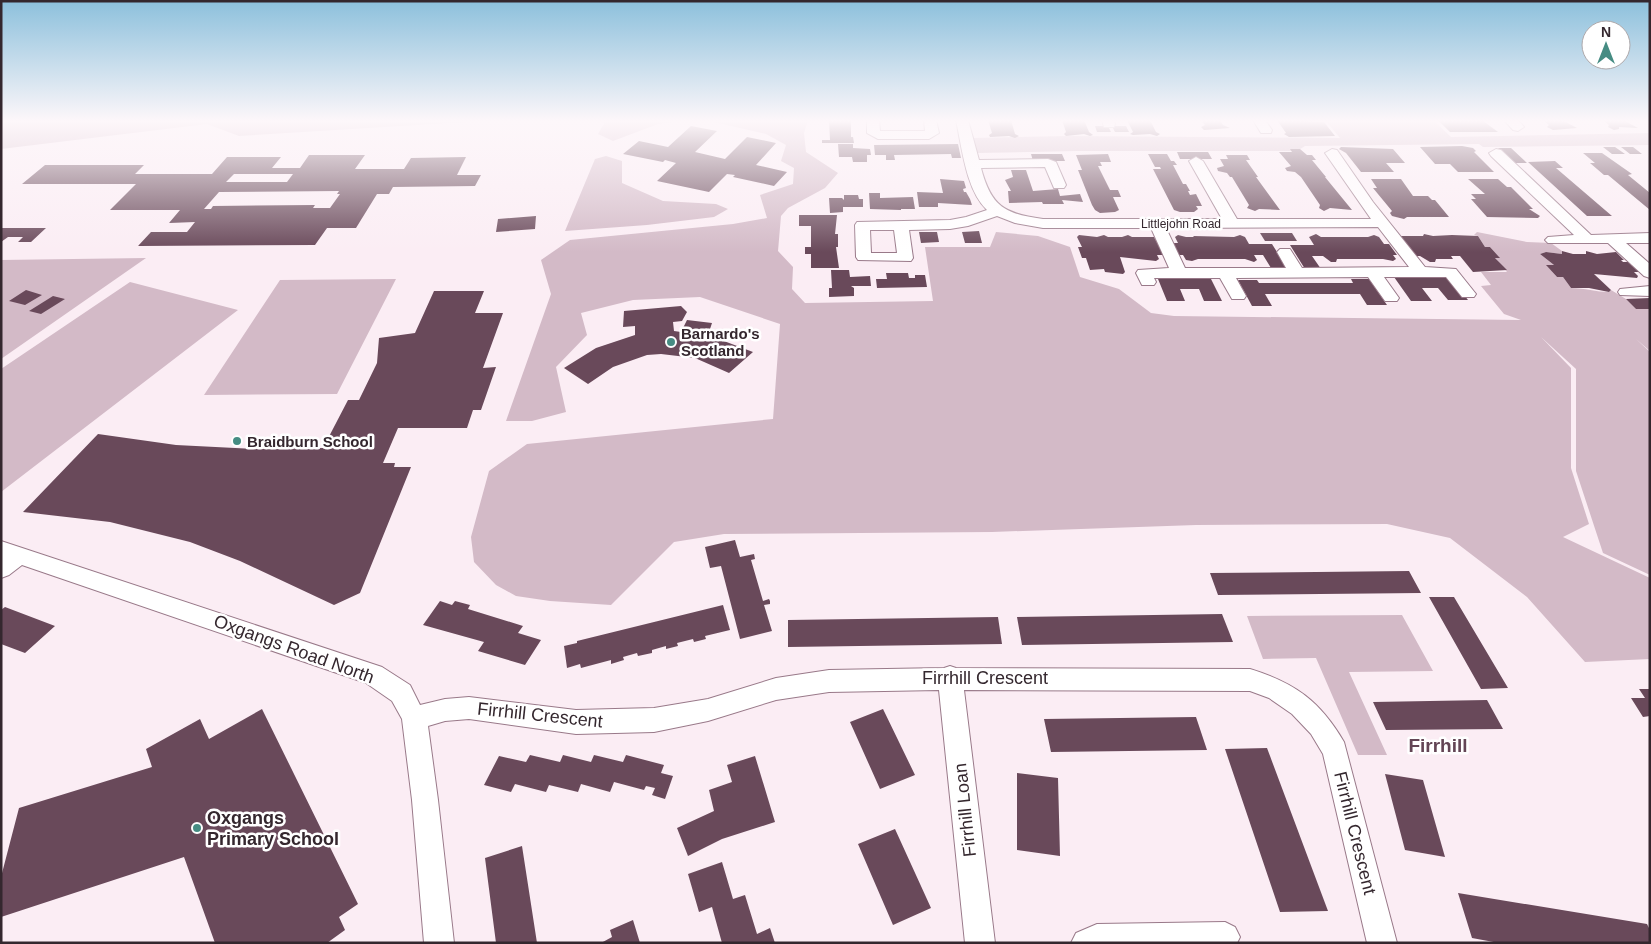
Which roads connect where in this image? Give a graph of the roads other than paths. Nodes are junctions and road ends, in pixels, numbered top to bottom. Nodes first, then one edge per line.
1 (973, 164) edge
2 (1050, 164) edge
3 (1198, 164) edge
4 (1340, 164) edge
5 (1508, 164) edge
6 (1059, 185) dead end
7 (998, 210) junction
8 (1382, 223) junction
9 (1157, 224) junction
10 (1232, 224) junction
11 (902, 225) dead end
12 (1650, 238) edge
13 (1612, 239) junction
14 (1553, 240) dead end
15 (1588, 240) junction
16 (1285, 252) dead end
17 (1373, 272) junction
18 (1421, 272) junction
19 (1179, 273) junction
20 (1226, 273) junction
21 (1298, 273) junction
22 (1650, 273) edge
23 (1148, 282) dead end
24 (1626, 292) dead end
25 (1650, 292) edge
26 (1468, 294) dead end
27 (1238, 296) dead end
28 (1392, 298) dead end
29 (7, 558) edge
30 (950, 677) junction
31 (414, 718) junction
32 (1225, 937) dead end
33 (439, 943) edge
34 (980, 943) edge
35 (1086, 943) edge
36 (1382, 943) edge

1 - 7 street, Littlejohn Road
2 - 6 street
3 - 10 street
4 - 8 street
5 - 15 street
7 - 9 street, Littlejohn Road
7 - 11 street
8 - 10 street, Littlejohn Road
8 - 18 street
9 - 10 street, Littlejohn Road
9 - 19 street
12 - 13 street
13 - 15 street
13 - 22 street
14 - 15 street
16 - 21 street
17 - 18 street
17 - 21 street
17 - 28 street
18 - 26 street
19 - 20 street
19 - 23 street
20 - 21 street
20 - 27 street
24 - 25 street
29 - 31 street, Oxgangs Road North
30 - 31 street, Firrhill Crescent
30 - 34 street, Firrhill Loan
30 - 36 street, Firrhill Crescent
31 - 33 street, Oxgangs Road North
32 - 35 street

